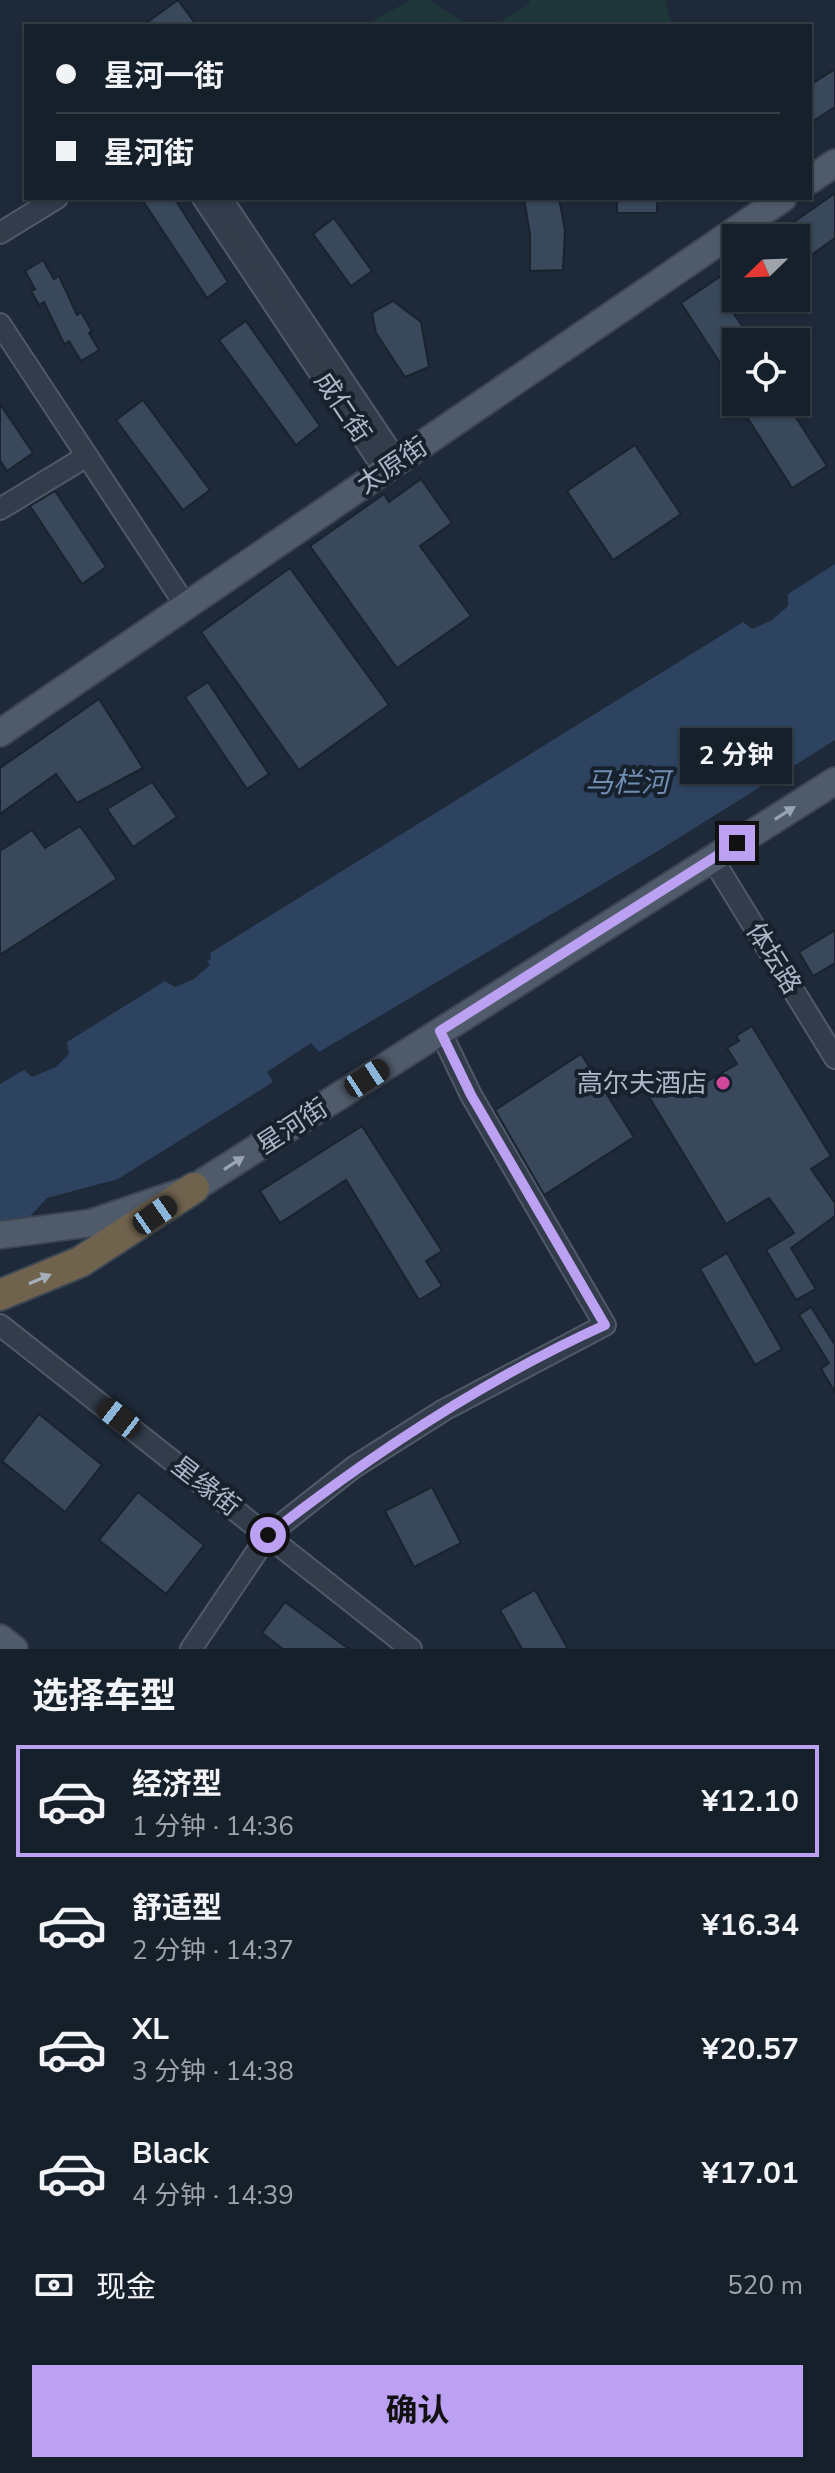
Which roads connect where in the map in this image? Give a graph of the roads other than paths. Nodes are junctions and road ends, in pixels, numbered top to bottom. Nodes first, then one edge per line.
1 (835, 144) edge
2 (812, 160) edge
3 (835, 163) edge
4 (812, 179) edge
5 (30, 200) edge
6 (54, 200) edge
7 (204, 200) edge
8 (222, 200) edge
9 (753, 200) edge
10 (780, 200) edge
11 (0, 217) edge
12 (0, 233) edge
13 (0, 324) edge
14 (87, 456) junction
15 (386, 457) junction
16 (0, 509) edge
17 (182, 599) junction
18 (0, 714) edge
19 (0, 733) edge
20 (835, 781) edge
21 (712, 858) junction
22 (440, 1031) junction
23 (835, 1058) edge
24 (194, 1188) junction
25 (0, 1235) edge
26 (0, 1295) edge
27 (0, 1325) edge
28 (268, 1535) junction
29 (0, 1639) edge
30 (200, 1646) edge
31 (14, 1649) edge
32 (411, 1649) edge

1 - 2 main road
3 - 4 main road
5 - 11 street
6 - 12 street
7 - 15 street, 成仁街
8 - 15 street, 成仁街
9 - 15 main road, 太原街
10 - 15 main road, 太原街
13 - 14 street
14 - 16 street
14 - 17 street
15 - 17 main road, 太原街
17 - 18 main road, 太原街
17 - 19 main road, 太原街
21 -> 20 main road, 星河街
21 - 22 main road, 星河街
21 - 23 street, 体坛路
24 -> 22 main road, 星河街
22 - 28 street
24 - 25 main road, 星河街
26 -> 24 highway
27 - 28 street, 星缘街
28 - 30 street
28 - 32 street, 星缘街
29 - 31 main road

